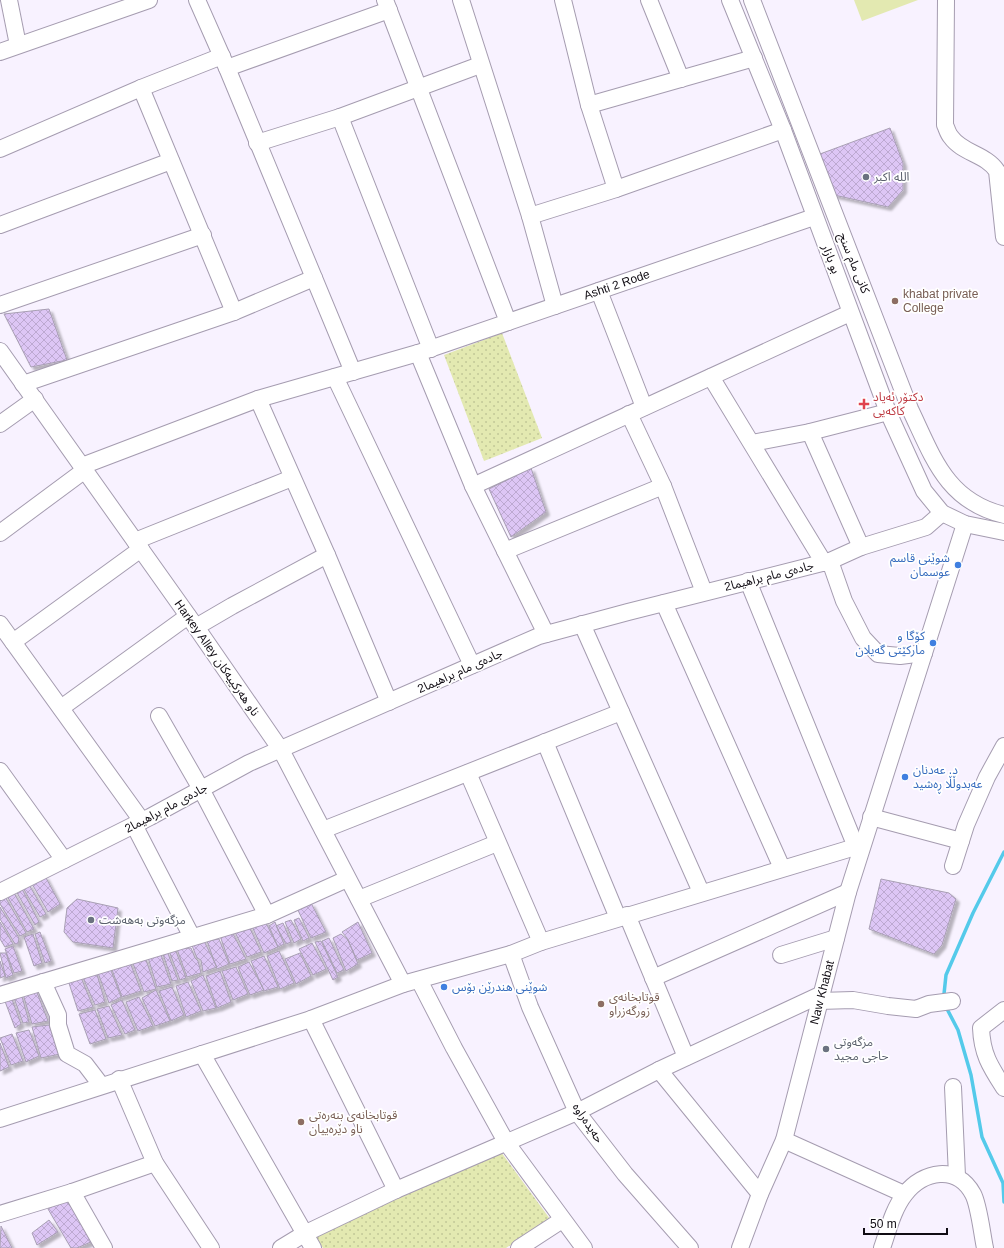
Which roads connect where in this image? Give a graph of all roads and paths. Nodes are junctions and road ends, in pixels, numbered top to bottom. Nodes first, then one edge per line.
1 (9, 0) edge
2 (149, 0) edge
3 (197, 0) edge
4 (461, 0) edge
5 (563, 0) edge
6 (649, 0) edge
7 (730, 0) edge
8 (752, 0) edge
9 (946, 0) edge
10 (387, 5) edge
11 (18, 45) junction
12 (0, 52) edge
13 (754, 58) junction
14 (224, 62) junction
15 (480, 65) junction
16 (681, 79) junction
17 (141, 88) junction
18 (419, 89) junction
19 (589, 105) junction
20 (340, 117) junction
21 (782, 130) junction
22 (257, 143) junction
23 (0, 149) edge
24 (171, 161) junction
25 (1002, 188) edge
26 (616, 189) junction
27 (530, 216) junction
28 (814, 217) junction
29 (0, 225) edge
30 (203, 235) junction
31 (1004, 237) edge
32 (857, 271) junction
33 (314, 278) junction
34 (839, 279) junction
35 (599, 291) junction
36 (0, 305) edge
37 (555, 306) junction
38 (234, 312) junction
39 (850, 313) junction
40 (508, 322) junction
41 (0, 351) edge
42 (425, 351) junction
43 (353, 372) junction
44 (335, 377) junction
45 (711, 377) junction
46 (23, 384) junction
47 (35, 399) junction
48 (258, 399) junction
49 (644, 407) junction
50 (888, 412) junction
51 (629, 414) junction
52 (0, 424) edge
53 (810, 432) junction
54 (752, 443) junction
55 (83, 468) junction
56 (292, 478) junction
57 (473, 486) junction
58 (663, 486) junction
59 (942, 513) junction
60 (1004, 515) edge
61 (965, 524) junction
62 (0, 532) edge
63 (1004, 532) edge
64 (138, 545) junction
65 (861, 547) junction
66 (504, 551) junction
67 (328, 555) junction
68 (827, 562) junction
69 (748, 581) junction
70 (704, 592) junction
71 (664, 603) junction
72 (192, 621) junction
73 (0, 624) edge
74 (582, 624) junction
75 (546, 634) junction
76 (13, 642) junction
77 (924, 653) junction
78 (472, 665) junction
79 (389, 702) junction
80 (61, 708) junction
81 (621, 712) junction
82 (159, 716) dead end
83 (545, 742) junction
84 (1004, 746) edge
85 (281, 750) junction
86 (0, 771) edge
87 (468, 772) junction
88 (201, 789) junction
89 (871, 817) junction
90 (138, 823) junction
91 (323, 830) junction
92 (961, 841) junction
93 (497, 843) junction
94 (859, 846) junction
95 (64, 860) junction
96 (953, 866) dead end
97 (782, 868) junction
98 (347, 879) junction
99 (0, 892) edge
100 (701, 892) junction
101 (848, 892) junction
102 (359, 899) junction
103 (267, 915) junction
104 (622, 916) junction
105 (192, 937) junction
106 (836, 938) junction
107 (541, 942) junction
108 (511, 954) junction
109 (780, 954) dead end
110 (653, 978) junction
111 (419, 980) junction
112 (43, 982) junction
113 (403, 984) junction
114 (0, 995) edge
115 (819, 998) junction
116 (952, 1001) dead end
117 (1004, 1010) edge
118 (311, 1019) junction
119 (202, 1054) junction
120 (686, 1057) junction
121 (659, 1070) junction
122 (119, 1079) junction
123 (101, 1085) junction
124 (953, 1087) dead end
125 (1004, 1088) edge
126 (577, 1112) junction
127 (0, 1119) edge
128 (784, 1140) junction
129 (506, 1142) junction
130 (155, 1163) junction
131 (957, 1176) junction
132 (396, 1190) junction
133 (72, 1192) junction
134 (760, 1194) junction
135 (904, 1194) junction
136 (0, 1214) edge
137 (562, 1220) junction
138 (304, 1234) junction
139 (104, 1248) edge
140 (211, 1248) edge
141 (281, 1248) edge
142 (314, 1248) edge
143 (519, 1248) edge
144 (584, 1248) edge
145 (690, 1248) edge
146 (740, 1248) edge
147 (882, 1248) edge
148 (985, 1248) edge

1 - 11 street
2 - 11 street
3 - 14 street
4 - 15 street
5 - 19 street
6 - 16 street
7 - 13 street, بو بازار
8 - 32 street, کانی مام سنج
9 - 25 street
10 - 14 street
10 - 18 street
11 - 12 street
13 - 16 street
13 - 21 street, بو بازار
14 - 17 street
14 - 22 street
15 - 18 street
15 - 27 street
16 - 19 street
17 - 23 street
17 - 24 street
18 - 20 street
18 - 40 street
19 - 26 street
20 - 22 street
20 - 42 street
21 - 26 street
21 - 28 street, بو بازار
22 - 33 street
24 - 29 street
24 - 30 street
25 - 31 street
26 - 27 street
27 - 37 street
28 - 34 street, بو بازار
28 - 35 street, Ashti 2 Rode
30 - 36 street
30 - 38 street
32 - 34 street
32 - 60 street, کانی مام سنج
33 - 38 street
33 - 43 street
34 - 39 street, بو بازار
35 - 37 street, Ashti 2 Rode
35 - 49 street
37 - 40 street, Ashti 2 Rode
38 - 46 street
39 - 45 street
39 - 50 street, بو بازار
40 - 42 street, Ashti 2 Rode
41 - 46 street, Harkey Alley ناو هەركييەكان
42 - 43 street, Ashti 2 Rode
42 - 57 street
43 - 44 street, Ashti 2 Rode
44 - 48 street, Ashti 2 Rode
44 - 78 street
45 - 49 street
45 - 54 street
46 - 47 street, Harkey Alley ناو هەركييەكان
47 - 52 street
47 - 55 street, Harkey Alley ناو هەركييەكان
48 - 55 street, Ashti 2 Rode
48 - 56 street
49 - 51 street
50 - 53 street
50 - 59 street, بو بازار
51 - 57 street
51 - 58 street
53 - 54 street
53 - 65 street
54 - 68 street
55 - 62 street, Ashti 2 Rode
55 - 64 street, Harkey Alley ناو هەركييەكان
56 - 64 street
56 - 67 street
57 - 66 street
58 - 66 street
58 - 70 street
59 - 61 street
59 - 65 street, جادەی مام براهیما2
61 - 63 street
61 - 77 street, Naw Khabat
64 - 72 street, Harkey Alley ناو هەركييەكان
64 - 76 street
65 - 68 street, جادەی مام براهیما2
66 - 75 street
67 - 72 street
67 - 79 street
68 - 69 street, جادەی مام براهیما2
68 - 77 street
69 - 70 street, جادەی مام براهیما2
69 - 94 street
70 - 71 street, جادەی مام براهیما2
71 - 74 street, جادەی مام براهیما2
71 - 97 street
72 - 80 street
72 - 85 street, Harkey Alley ناو هەركييەكان
73 - 76 street
74 - 75 street, جادەی مام براهیما2
74 - 81 street
75 - 78 street, جادەی مام براهیما2
76 - 80 street
77 - 89 street, Naw Khabat
78 - 79 street, جادەی مام براهیما2
79 - 85 street, جادەی مام براهیما2
80 - 90 street
81 - 83 street
81 - 100 street
82 - 88 street
83 - 87 street
83 - 104 street
84 - 92 street
85 - 88 street, جادەی مام براهیما2
85 - 91 street, Harkey Alley ناو هەركييەكان
86 - 95 street
87 - 91 street
87 - 93 street
88 - 90 street, جادەی مام براهیما2
88 - 103 street
89 - 92 street
89 - 94 street, Naw Khabat
90 - 95 street, جادەی مام براهیما2
90 - 105 street
91 - 98 street, Harkey Alley ناو هەركييەكان
92 - 96 street
93 - 102 street
93 - 107 street
94 - 97 street
94 - 101 street, Naw Khabat
95 - 99 street, جادەی مام براهیما2
97 - 100 street
98 - 102 street, Harkey Alley ناو هەركييەكان
98 - 103 street
100 - 104 street
101 - 106 street, Naw Khabat
101 - 110 street
102 - 113 street, Harkey Alley ناو هەركييەكان
103 - 105 street
104 - 107 street
104 - 110 street
105 - 112 street
106 - 109 street
106 - 115 street, Naw Khabat
107 - 108 street
108 - 111 street
108 - 126 street, حەیدەراوە
110 - 120 street
111 - 113 street
111 - 129 street
112 - 114 street
112 - 123 street
113 - 118 street
115 - 116 street
115 - 120 street
115 - 128 street, Naw Khabat
117 - 125 street
118 - 119 street
118 - 132 street
119 - 122 street
119 - 138 street
120 - 121 street
121 - 126 street
121 - 134 street
122 - 123 street
122 - 130 street
123 - 127 street
124 - 131 street
126 - 129 street
126 - 145 street, حەیدەراوە
128 - 134 street, Naw Khabat
128 - 135 street
129 - 132 street
129 - 137 street
130 - 133 street
130 - 140 street
131 - 135 street
131 - 148 street
132 - 138 street
133 - 136 street
133 - 139 street
134 - 146 street, Naw Khabat
135 - 147 street
137 - 143 street
137 - 144 street
138 - 141 street
138 - 142 street

